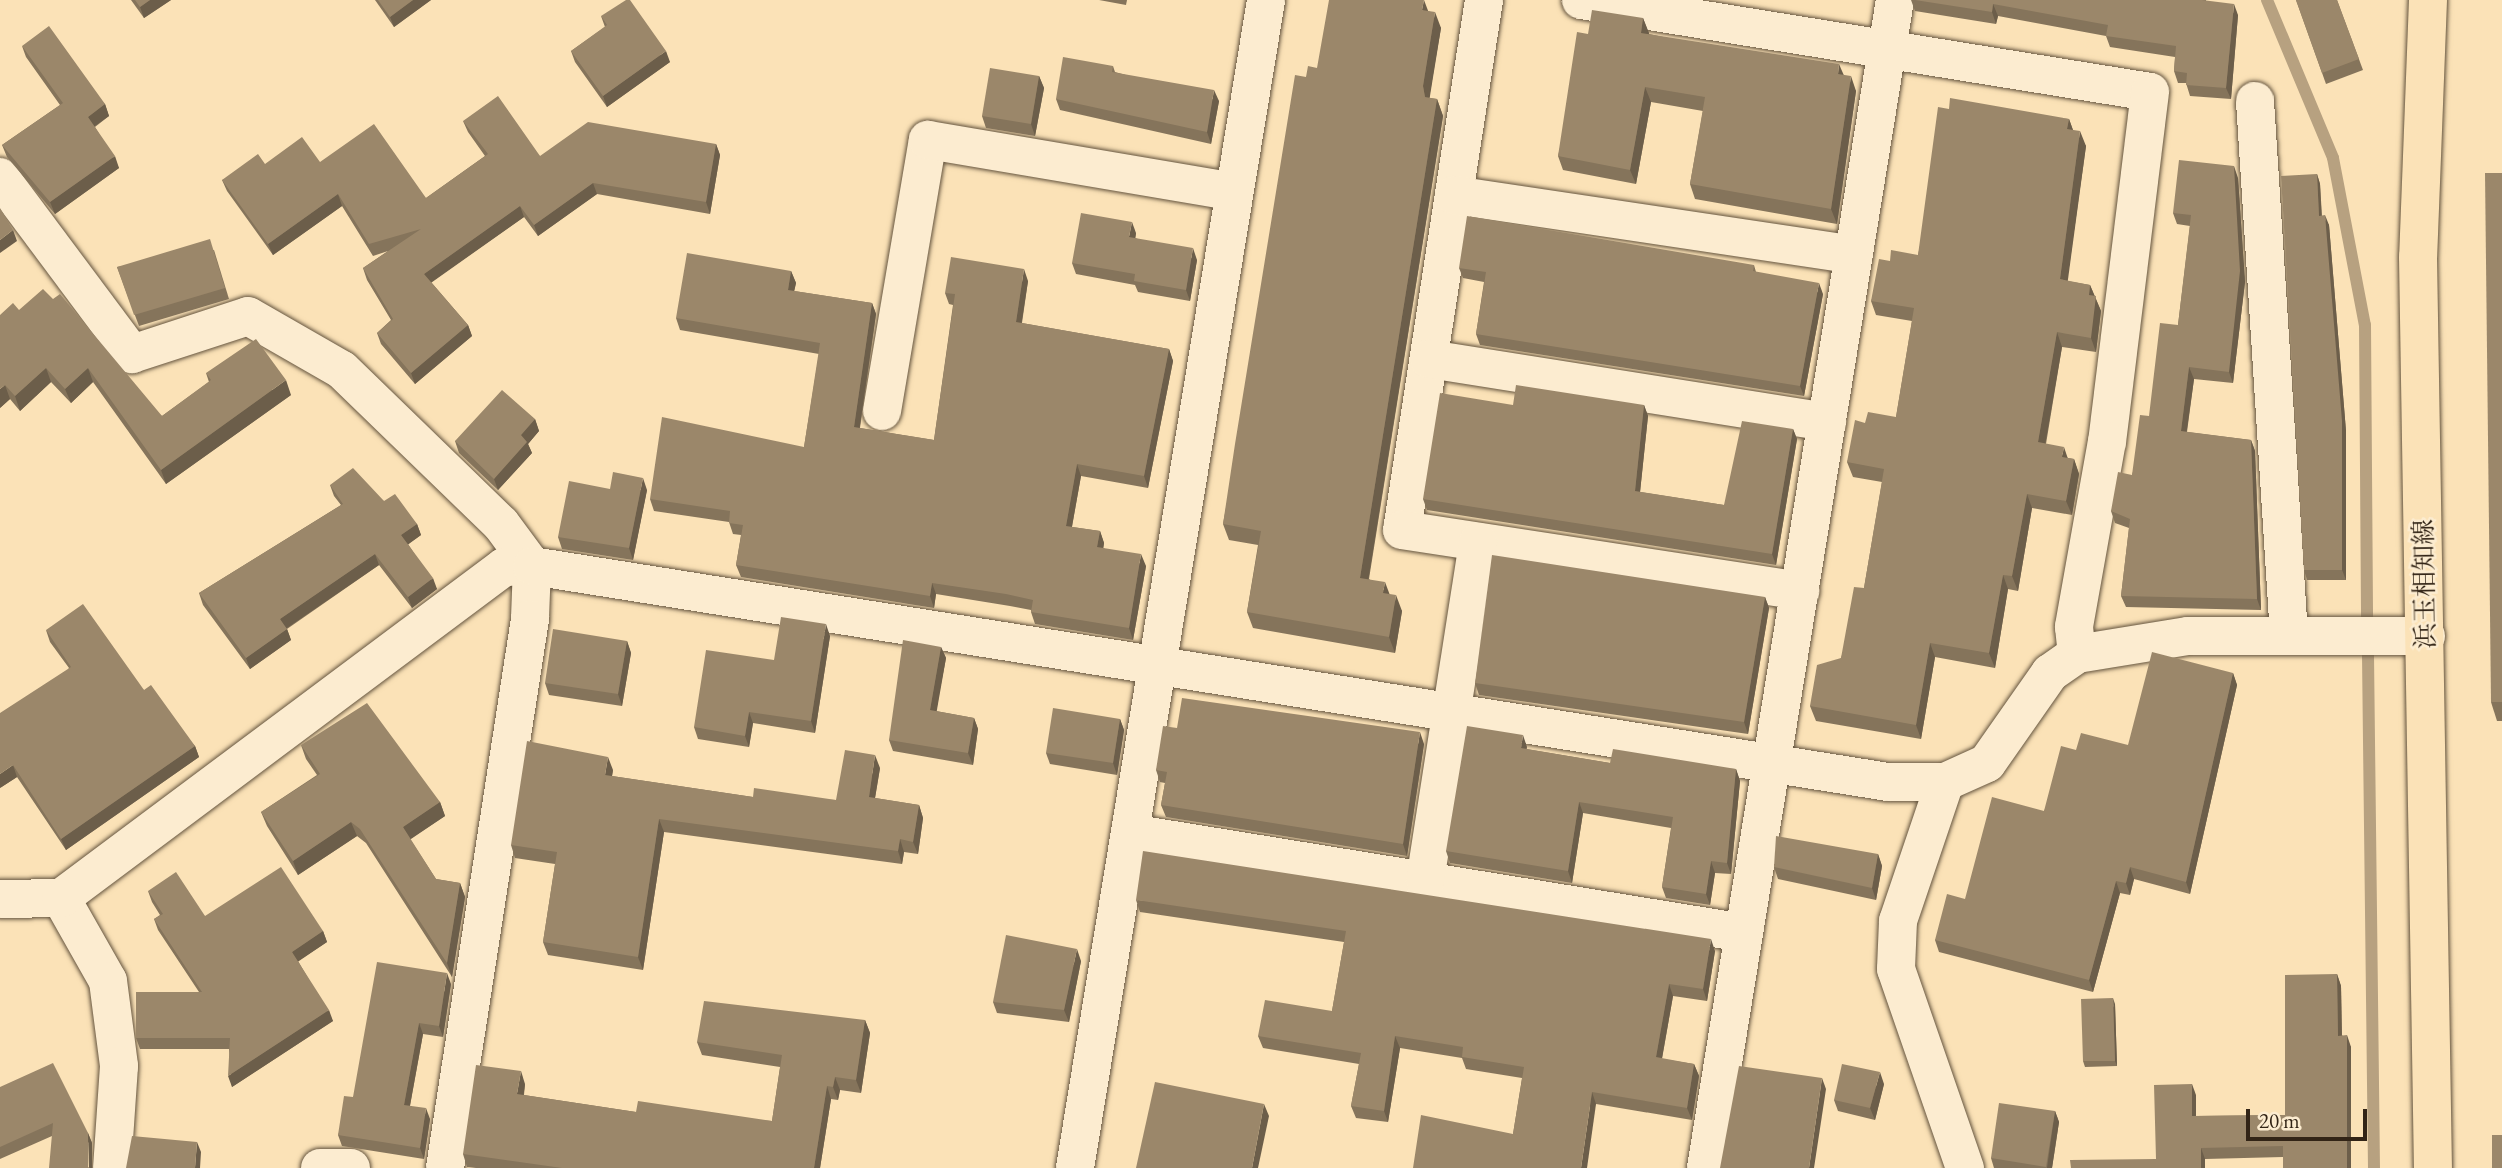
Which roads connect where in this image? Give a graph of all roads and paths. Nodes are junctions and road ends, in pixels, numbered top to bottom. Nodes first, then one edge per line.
1 (1266, 0) edge
2 (1484, 0) edge
3 (1581, 0) edge
4 (1895, 0) edge
5 (2428, 0) edge
6 (1887, 50) junction
7 (2255, 101) dead end
8 (0, 177) edge
9 (1234, 192) junction
10 (1454, 195) junction
11 (1854, 255) junction
12 (1429, 359) junction
13 (883, 411) dead end
14 (1827, 422) junction
15 (1478, 542) junction
16 (532, 566) junction
17 (1800, 591) junction
18 (2289, 636) junction
19 (2426, 636) junction
20 (2077, 654) junction
21 (1157, 670) junction
22 (1451, 715) junction
23 (1772, 764) junction
24 (1945, 782) junction
25 (1130, 833) junction
26 (1425, 881) junction
27 (61, 898) junction
28 (0, 899) edge
29 (1744, 933) junction
30 (112, 1168) edge
31 (320, 1168) edge
32 (351, 1168) edge
33 (445, 1168) edge
34 (1075, 1168) edge
35 (1706, 1168) edge
36 (1965, 1168) edge
37 (2433, 1168) edge

1 - 9 street
2 - 10 street
3 - 6 street
4 - 6 street
5 - 19 main road, 浜玉相知線
6 - 11 street
6 - 20 street
7 - 18 street
8 - 16 street
9 - 13 street
9 - 21 street
10 - 11 street
10 - 12 street
11 - 14 street
12 - 14 street
12 - 15 street
14 - 17 street
15 - 17 street
15 - 22 street
16 - 21 street
16 - 27 street
16 - 33 street
17 - 23 street
18 - 19 street
18 - 20 street
19 - 37 main road, 浜玉相知線
20 - 24 street
21 - 22 street
21 - 25 street
22 - 23 street
22 - 26 street
23 - 24 street
23 - 29 street
24 - 36 street
25 - 26 street
25 - 34 street
26 - 29 street
27 - 28 street
27 - 30 street
29 - 35 street
31 - 32 street

